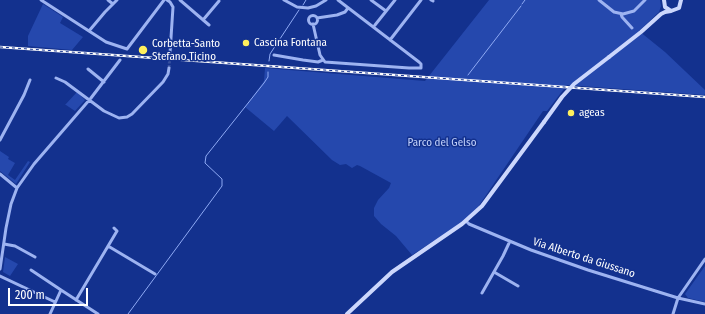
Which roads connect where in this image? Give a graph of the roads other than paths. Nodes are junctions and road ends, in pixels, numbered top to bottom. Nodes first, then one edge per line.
1 (41, 0) edge
2 (108, 0) edge
3 (117, 0) edge
4 (166, 0) edge
5 (180, 0) edge
6 (219, 0) edge
7 (284, 0) edge
8 (326, 0) edge
9 (338, 0) edge
10 (371, 0) edge
11 (395, 0) edge
12 (422, 0) edge
13 (599, 0) edge
14 (645, 0) edge
15 (681, 0) edge
16 (664, 2) edge
17 (113, 4) junction
18 (348, 8) junction
19 (386, 11) junction
20 (671, 11) junction
21 (621, 14) junction
22 (661, 14) junction
23 (317, 18) junction
24 (203, 20) junction
25 (313, 24) junction
26 (376, 25) dead end
27 (209, 26) dead end
28 (632, 28) dead end
29 (90, 31) junction
30 (390, 40) junction
31 (170, 53) tunnel mouth
32 (274, 55) dead end
33 (120, 60) dead end
34 (322, 60) junction
35 (169, 68) tunnel mouth
36 (88, 69) dead end
37 (56, 78) dead end
38 (30, 80) dead end
39 (105, 80) junction
40 (90, 100) junction
41 (0, 140) edge
42 (0, 174) edge
43 (17, 188) junction
44 (464, 223) junction
45 (114, 228) dead end
46 (510, 241) junction
47 (4, 244) junction
48 (108, 246) junction
49 (35, 257) dead end
50 (705, 259) edge
51 (1, 262) edge
52 (0, 269) edge
53 (32, 270) dead end
54 (494, 272) junction
55 (155, 274) dead end
56 (0, 276) edge
57 (518, 286) dead end
58 (61, 290) junction
59 (482, 292) dead end
60 (678, 298) junction
61 (76, 300) junction
62 (55, 302) junction
63 (705, 304) edge
64 (50, 314) edge
65 (98, 314) edge
66 (347, 314) edge
67 (673, 314) edge

1 - 29 street
2 - 17 street
3 - 17 street
4 - 29 street
4 - 31 street
5 - 24 street
6 - 24 street
7 - 8 street
9 - 18 street
10 - 19 street
11 - 19 street
12 - 30 street
13 - 21 street
14 - 21 street
15 - 20 street
16 - 20 street
16 - 22 street
17 - 29 street
18 - 23 street
18 - 30 street
19 - 26 street
20 - 22 street
21 - 28 street
22 - 44 street, bridge
23 - 25 street
23 - 25 street
24 - 27 street
25 - 34 street
30 - 34 street
32 - 34 street
33 - 39 street
35 - 40 street
36 - 39 street
37 - 40 street
38 - 41 street
39 - 40 street
40 - 43 street
42 - 43 street
43 - 47 street
44 - 46 street, Via Alberto da Giussano
44 - 66 street
45 - 48 street
46 - 54 street
46 - 60 street, Via Alberto da Giussano
47 - 49 street
47 - 51 street
48 - 55 street
48 - 61 street
50 - 60 street
51 - 52 street
53 - 58 street
54 - 57 street
54 - 59 street
56 - 62 street
58 - 61 street
58 - 62 street
60 - 63 street, Via Alberto da Giussano
60 - 67 street
61 - 65 street
62 - 64 street

